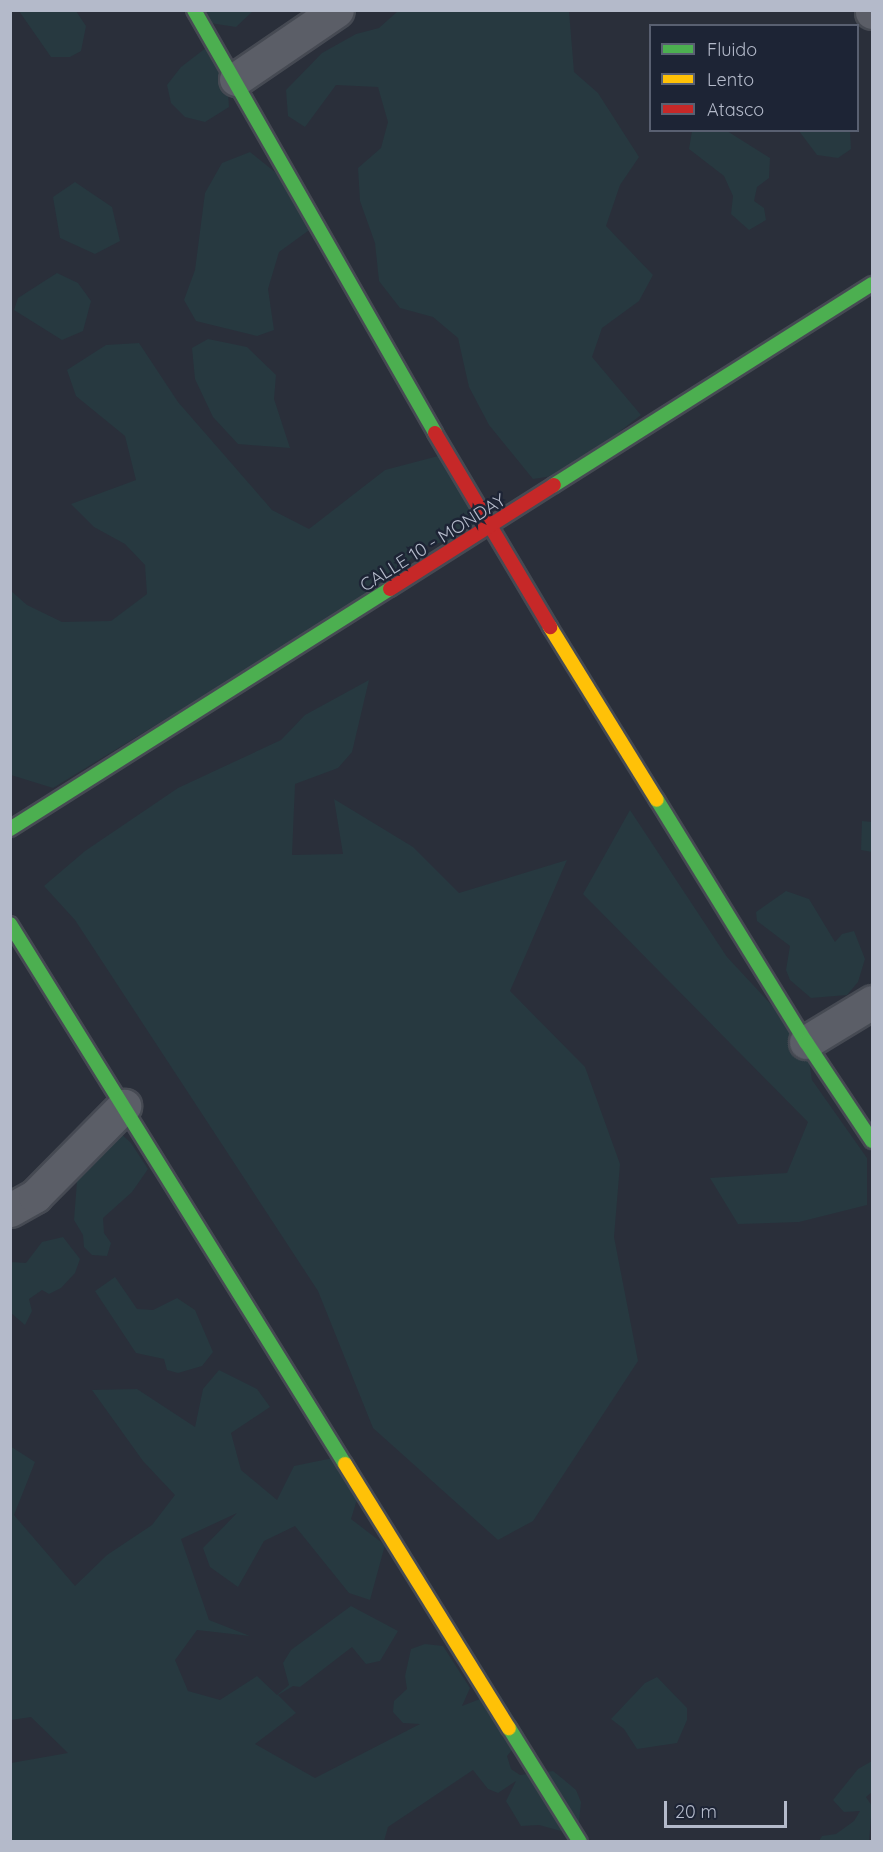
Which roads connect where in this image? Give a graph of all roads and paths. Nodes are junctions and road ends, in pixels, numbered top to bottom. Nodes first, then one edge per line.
1 (194, 10) edge
2 (337, 10) edge
3 (236, 79) junction
4 (873, 284) edge
5 (490, 529) junction
6 (10, 828) edge
7 (10, 924) edge
8 (873, 1002) edge
9 (806, 1042) junction
10 (124, 1106) junction
11 (873, 1141) edge
12 (10, 1210) edge
13 (580, 1842) edge

1 - 3 street
2 - 3 street
3 - 5 street
4 - 5 street, CALLE 10 - MONDAY
5 - 6 street, CALLE 10 - MONDAY
5 - 9 street
7 - 10 street
8 - 9 street
9 - 11 street
10 - 12 street
10 - 13 street

